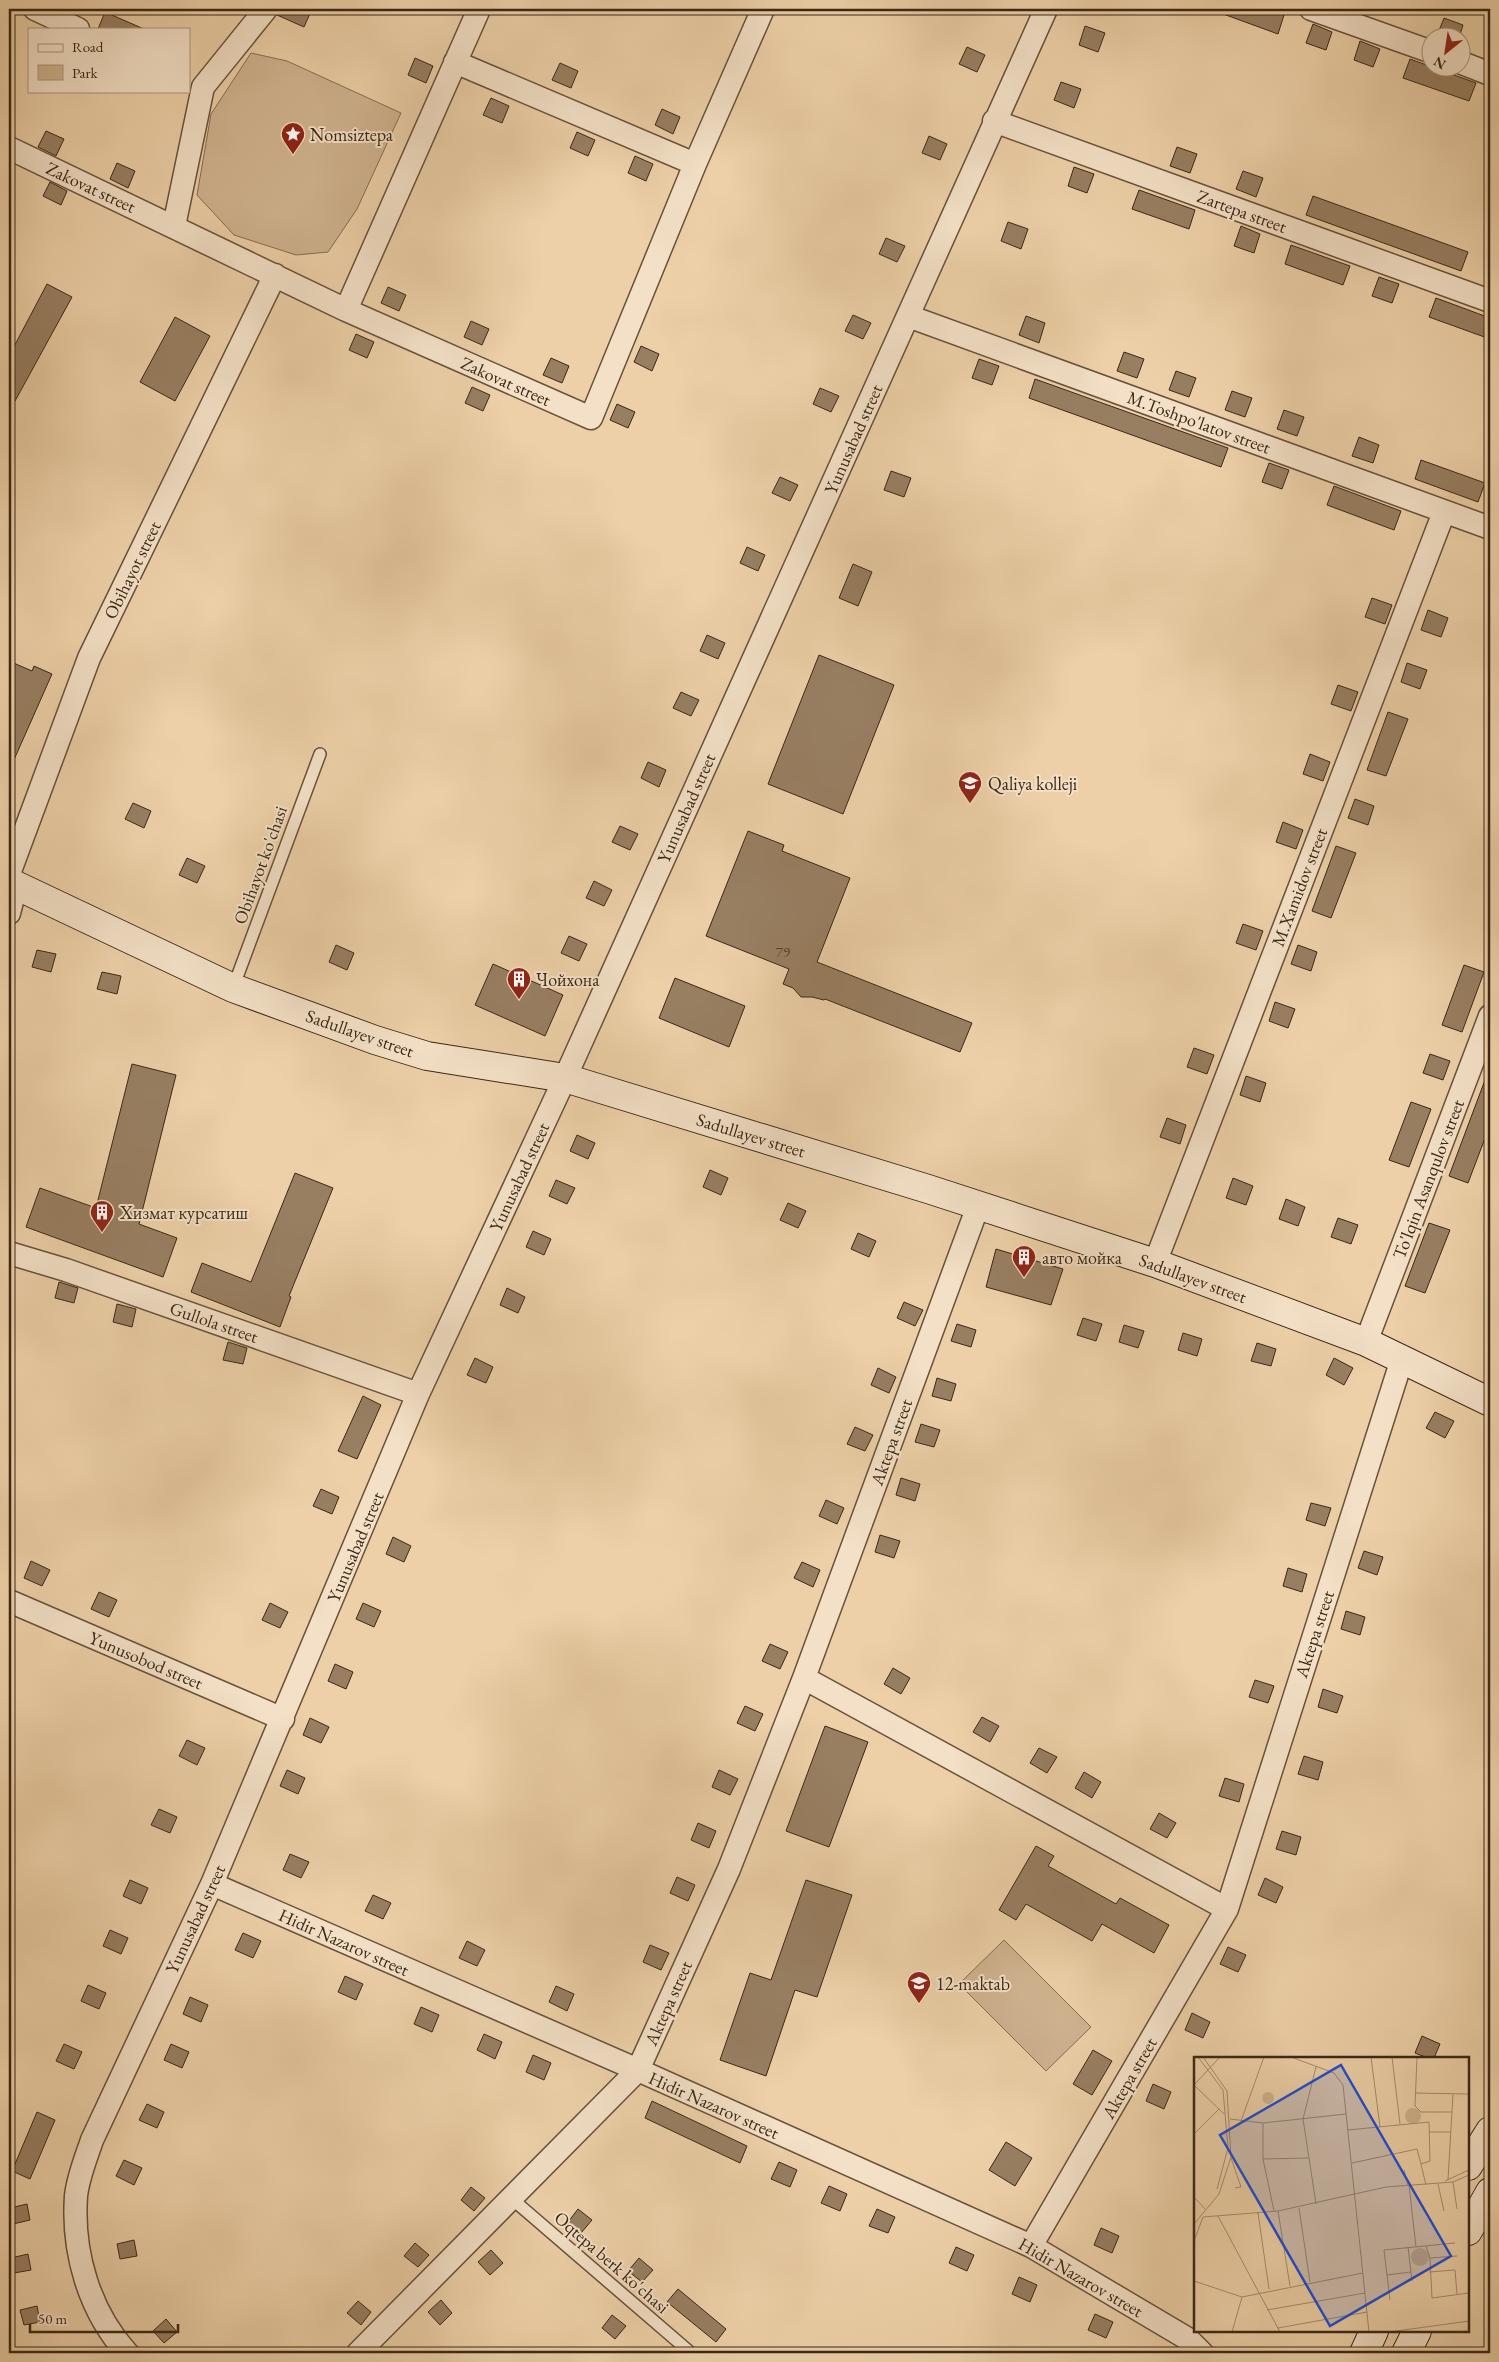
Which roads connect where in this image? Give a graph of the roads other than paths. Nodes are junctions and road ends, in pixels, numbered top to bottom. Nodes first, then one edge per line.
1 (35, 9) edge
2 (266, 9) edge
3 (480, 9) edge
4 (763, 9) edge
5 (1046, 9) edge
6 (1311, 9) edge
7 (76, 28) edge
8 (1422, 48) edge
9 (455, 62) junction
10 (1472, 67) edge
11 (1490, 74) edge
12 (196, 83) edge
13 (994, 121) junction
14 (9, 148) edge
15 (695, 164) junction
16 (174, 226) junction
17 (275, 275) junction
18 (1490, 301) edge
19 (346, 310) junction
20 (908, 316) junction
21 (1444, 512) junction
22 (1490, 528) edge
23 (320, 754) dead end
24 (11, 881) edge
25 (9, 913) edge
26 (233, 988) junction
27 (1490, 1016) edge
28 (565, 1078) junction
29 (978, 1206) junction
30 (9, 1253) edge
31 (1155, 1263) junction
32 (1366, 1342) junction
33 (1402, 1359) junction
34 (418, 1394) junction
35 (1490, 1402) edge
36 (9, 1601) edge
37 (804, 1678) junction
38 (283, 1719) junction
39 (212, 1884) junction
40 (1227, 1910) junction
41 (638, 2070) junction
42 (1490, 2131) edge
43 (1469, 2164) edge
44 (1490, 2192) edge
45 (511, 2198) junction
46 (1469, 2229) edge
47 (1031, 2246) junction
48 (1374, 2332) edge
49 (1416, 2332) edge
50 (127, 2353) edge
51 (358, 2353) edge
52 (691, 2353) edge
53 (1202, 2353) edge
54 (1364, 2353) edge
55 (1406, 2353) edge

1 - 7 street
2 - 12 street
3 - 9 street
4 - 15 street, Zakovat street
5 - 13 street, Yunusabad street
6 - 8 street
9 - 15 street
9 - 19 street
10 - 11 street
12 - 16 street
13 - 18 street, Zartepa street
13 - 20 street, Yunusabad street
14 - 16 street, Zakovat street
15 - 19 street, Zakovat street
16 - 17 street, Zakovat street
17 - 19 street, Zakovat street
17 - 24 street, Obihayot street
20 - 21 street, М.Toshpo'latov street
20 - 28 street, Yunusabad street
21 - 22 street, М.Toshpo'latov street
21 - 31 street, M.Xamidov street
23 - 26 lane, Obihayot ko'chasi
24 - 25 street, Obihayot street
24 - 26 main road, Sadullayev street
26 - 28 main road, Sadullayev street
27 - 32 street, To'lqin Asanqulov street
28 - 29 main road, Sadullayev street
28 - 34 street, Yunusabad street
29 - 31 main road, Sadullayev street
29 - 37 street, Aktepa street
30 - 34 street, Gullola street
31 - 32 main road, Sadullayev street
32 - 33 main road, Sadullayev street
33 - 35 main road, Sadullayev street
33 - 40 street, Aktepa street
34 - 38 street, Yunusabad street
36 - 38 street, Yunusobod street
37 - 40 street
37 - 41 street, Aktepa street
38 - 39 street, Yunusabad street
39 - 41 street, Hidir Nazarov street
39 - 50 street, Yunusabad street
40 - 47 street, Aktepa street
41 - 45 street, Aktepa street
41 - 47 street, Hidir Nazarov street
42 - 43 main road
44 - 46 main road
45 - 51 street, Aktepa street
45 - 52 lane, Oqtepa berk ko'chasi
47 - 53 street, Hidir Nazarov street
48 - 54 main road
49 - 55 main road

